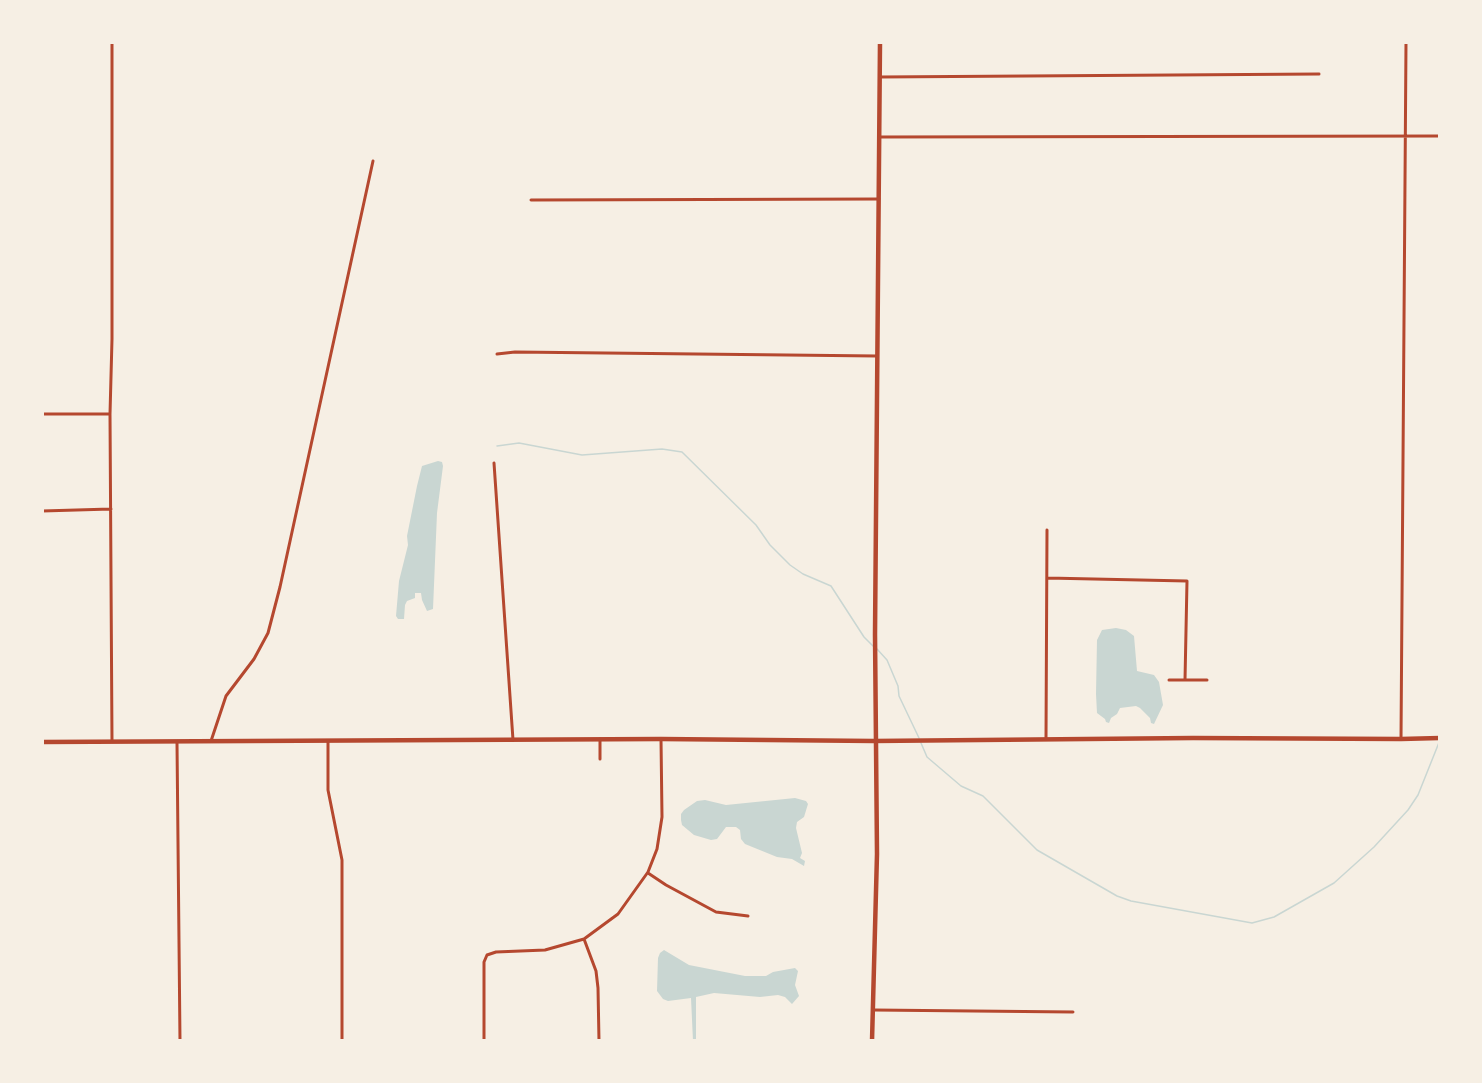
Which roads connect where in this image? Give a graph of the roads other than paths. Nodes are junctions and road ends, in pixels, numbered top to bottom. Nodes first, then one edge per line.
1 (112, 42) edge
2 (880, 42) edge
3 (1406, 42) edge
4 (1319, 74) dead end
5 (880, 77) junction
6 (1406, 136) junction
7 (1440, 136) edge
8 (879, 137) junction
9 (373, 161) dead end
10 (879, 199) junction
11 (531, 200) dead end
12 (496, 354) dead end
13 (877, 356) junction
14 (42, 414) edge
15 (110, 414) junction
16 (494, 463) dead end
17 (111, 509) junction
18 (42, 511) edge
19 (1047, 530) dead end
20 (1047, 578) junction
21 (1169, 680) dead end
22 (1185, 680) junction
23 (1207, 680) dead end
24 (1046, 738) junction
25 (1440, 738) edge
26 (661, 739) junction
27 (1401, 739) junction
28 (513, 740) junction
29 (600, 740) junction
30 (874, 741) junction
31 (42, 742) edge
32 (328, 742) junction
33 (112, 743) junction
34 (177, 743) junction
35 (210, 743) junction
36 (600, 759) dead end
37 (648, 873) junction
38 (748, 916) dead end
39 (584, 939) junction
40 (874, 1010) junction
41 (1073, 1012) dead end
42 (180, 1041) edge
43 (342, 1041) edge
44 (484, 1041) edge
45 (599, 1041) edge
46 (872, 1041) edge

1 - 15 street
2 - 5 street
3 - 6 street
4 - 5 street
5 - 8 street
6 - 7 street
6 - 8 street
6 - 27 street
8 - 10 street
9 - 35 street
10 - 11 street
10 - 13 street
12 - 13 street
13 - 30 street
14 - 15 street
15 - 17 street
16 - 28 street
17 - 18 street
17 - 33 street
19 - 20 street
20 - 22 street
20 - 24 street
21 - 22 street
22 - 23 street
24 - 27 street
24 - 30 street
25 - 27 street
26 - 29 street
26 - 30 street
26 - 37 street
28 - 29 street
28 - 32 street
29 - 36 street
30 - 40 street
31 - 33 street
32 - 35 street
32 - 43 street
33 - 34 street
34 - 35 street
34 - 42 street
37 - 38 street
37 - 39 street
39 - 44 street
39 - 45 street
40 - 41 street
40 - 46 street

